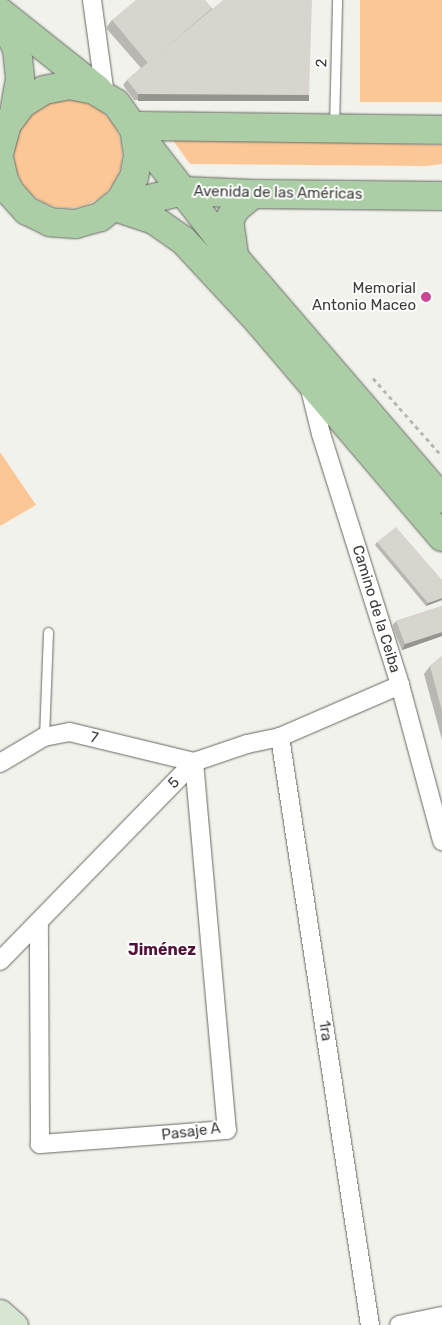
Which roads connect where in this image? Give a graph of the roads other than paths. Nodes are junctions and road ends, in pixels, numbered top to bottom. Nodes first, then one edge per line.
1 (92, 0) edge
2 (337, 0) edge
3 (0, 14) edge
4 (105, 95) junction
5 (14, 113) junction
6 (132, 126) junction
7 (334, 127) junction
8 (442, 130) edge
9 (0, 143) edge
10 (0, 150) edge
11 (0, 162) edge
12 (184, 191) junction
13 (253, 194) junction
14 (442, 196) edge
15 (115, 206) junction
16 (0, 213) edge
17 (39, 218) junction
18 (234, 257) junction
19 (307, 378) junction
20 (442, 499) edge
21 (442, 537) edge
22 (48, 632) dead end
23 (400, 685) junction
24 (280, 736) junction
25 (44, 737) junction
26 (194, 762) junction
27 (0, 763) edge
28 (442, 841) edge
29 (39, 922) junction
30 (0, 961) edge
31 (0, 1312) edge
32 (442, 1316) edge
33 (15, 1325) edge
34 (370, 1325) edge
35 (399, 1325) edge

1 - 4 street
2 - 7 lane, 2
3 - 4 main road
3 - 5 main road
4 - 5 main road
4 - 6 main road
5 - 9 main road
6 - 7 main road
6 - 12 main road
6 - 15 main road
7 - 8 main road
9 - 10 main road
11 - 17 main road
12 - 13 main road, Avenida de las Américas
12 - 15 main road, Avenida de las Américas
12 - 18 main road
13 - 14 main road, Avenida de las Américas
13 - 18 main road
15 - 17 main road
15 - 19 main road
16 - 17 main road
18 - 20 main road
19 - 21 main road
19 - 23 street, Camino de la Ceiba
22 - 25 lane
23 - 24 street, 5
23 - 28 street, Camino de la Ceiba
24 - 26 street, 5
24 - 34 street, 1ra
25 - 26 street, 7
25 - 27 street, 7
26 - 29 street, 5
26 - 29 street, Pasaje A
29 - 30 street, 5
31 - 33 main road
32 - 35 street

